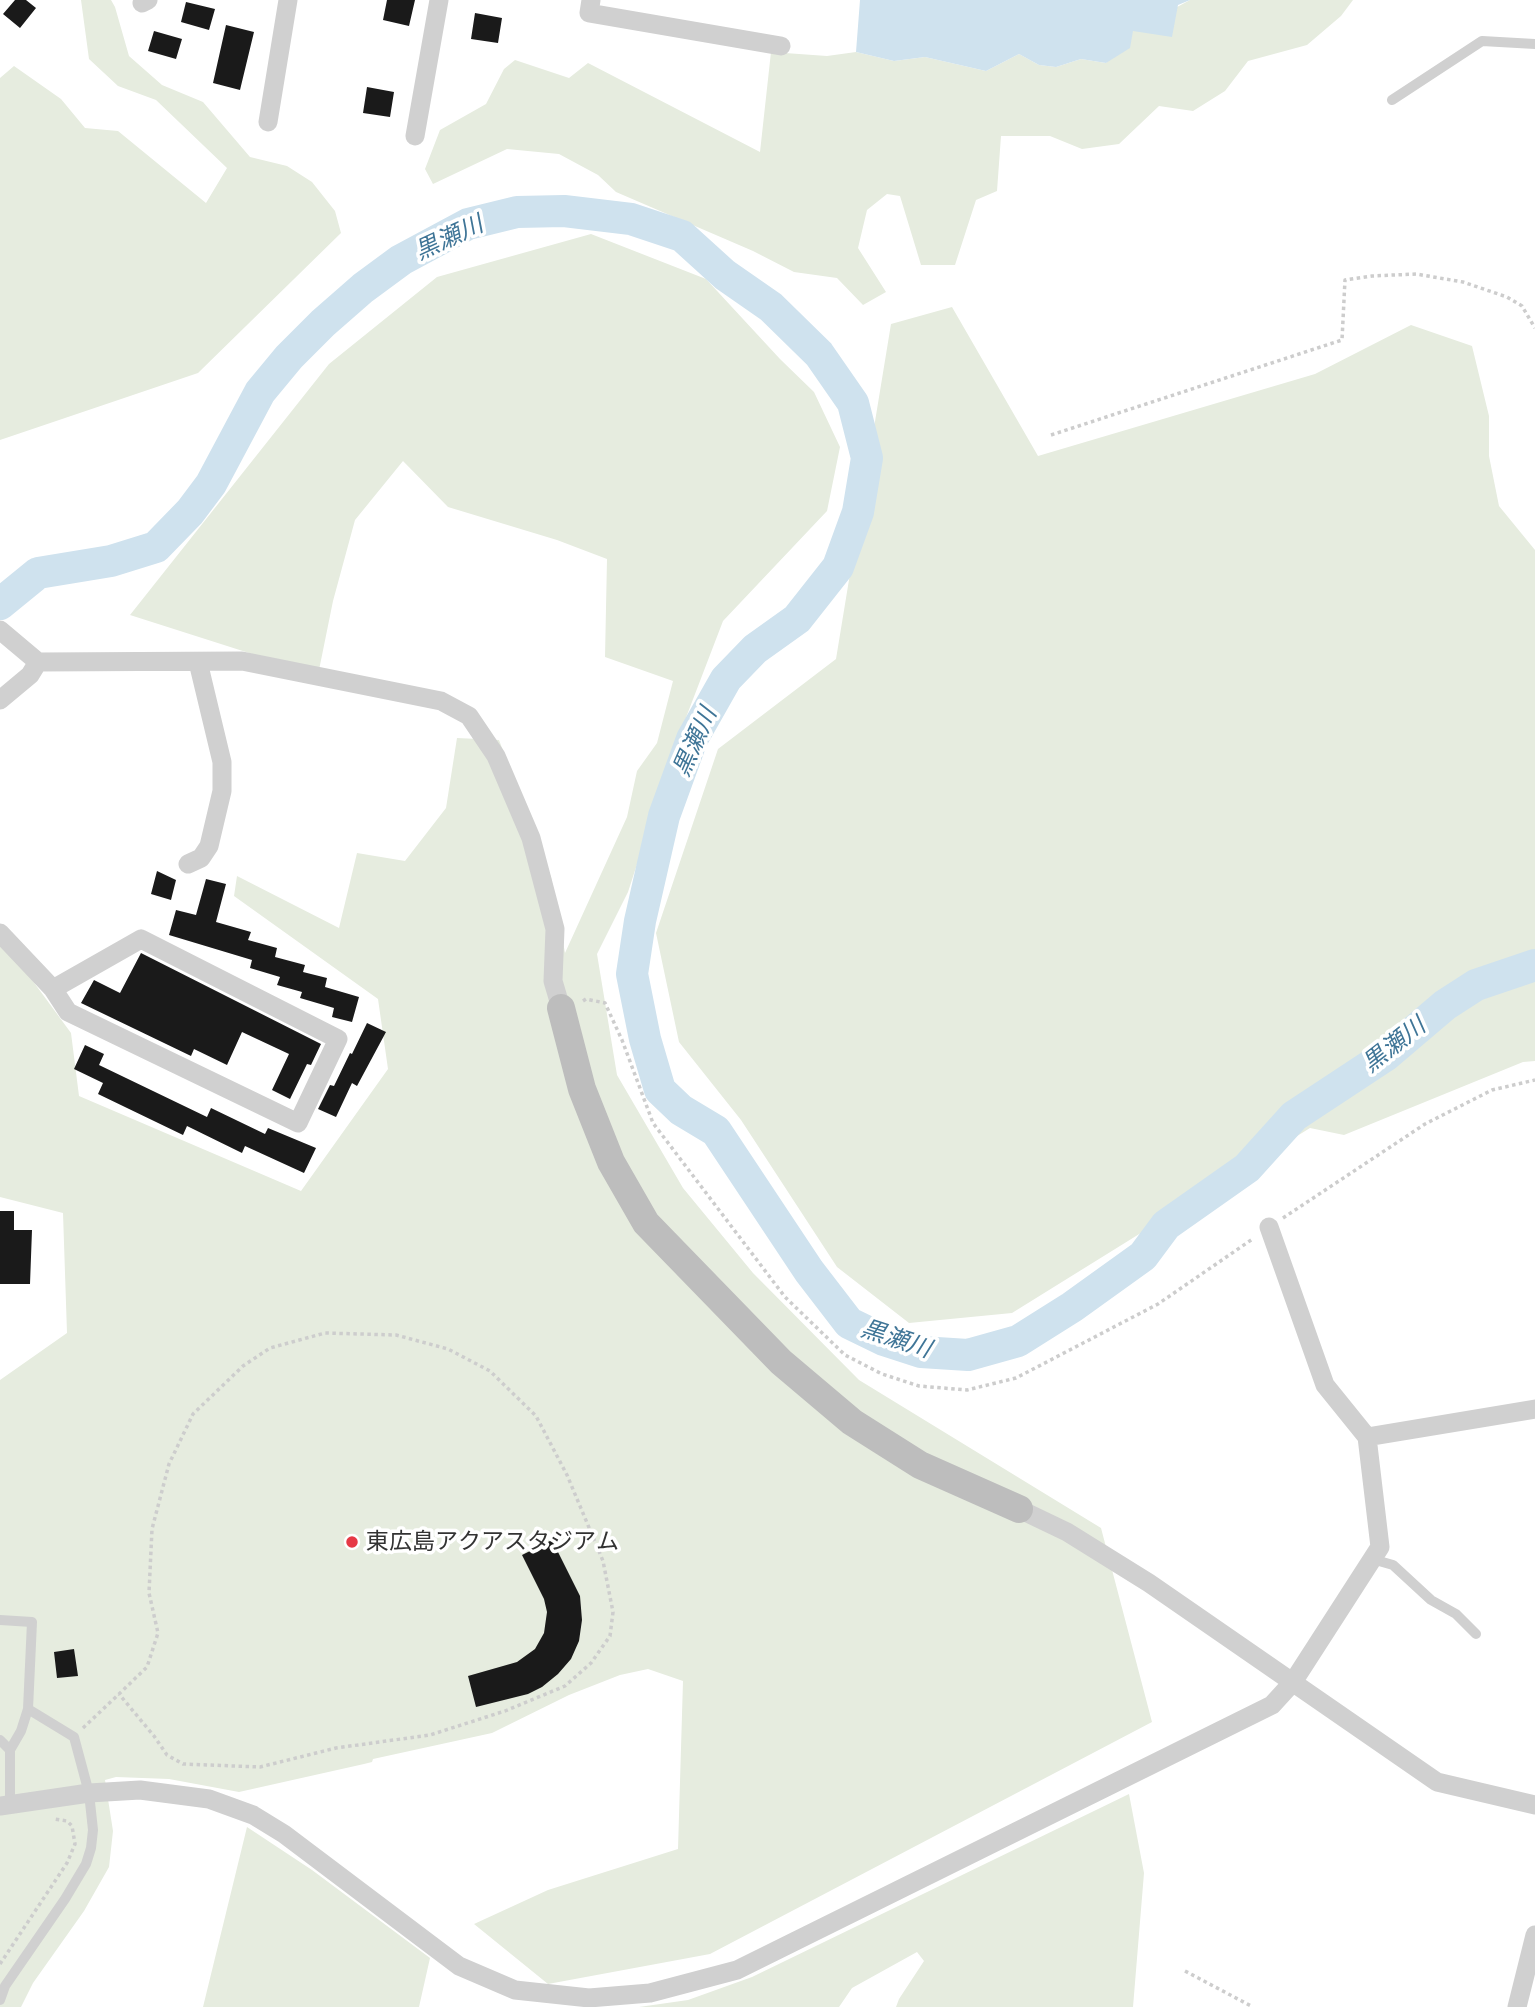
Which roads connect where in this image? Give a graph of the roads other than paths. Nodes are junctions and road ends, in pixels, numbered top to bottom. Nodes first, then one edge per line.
1 (288, 0) edge
2 (439, 0) edge
3 (591, 0) edge
4 (1535, 44) edge
5 (781, 46) dead end
6 (1392, 100) dead end
7 (268, 121) dead end
8 (415, 136) dead end
9 (0, 630) edge
10 (33, 658) junction
11 (198, 662) junction
12 (0, 700) edge
13 (188, 864) dead end
14 (0, 933) edge
15 (53, 989) junction
16 (561, 1009) joint
17 (1269, 1227) road end
18 (1535, 1409) edge
19 (1367, 1437) junction
20 (1018, 1509) joint
21 (1372, 1559) junction
22 (0, 1620) edge
23 (1476, 1634) dead end
24 (1293, 1682) junction
25 (28, 1709) junction
26 (0, 1740) edge
27 (10, 1750) junction
28 (89, 1794) junction
29 (5, 1805) edge
30 (1535, 1805) edge
31 (1535, 1935) edge
32 (0, 2000) edge
33 (1517, 2007) edge

1 - 7 street
2 - 8 street
3 - 5 street
4 - 6 lane
9 - 10 street
10 - 11 street
10 - 12 street
11 - 13 street
11 - 16 street
14 - 15 street
15 - 15 street
16 - 20 street
17 - 19 street
18 - 19 street
19 - 21 street
20 - 24 street
21 - 23 lane
21 - 24 street
22 - 25 lane
24 - 28 street
24 - 30 street
25 - 27 lane
25 - 28 lane
26 - 27 lane
27 - 29 lane
28 - 29 street
28 - 32 lane
31 - 33 street

